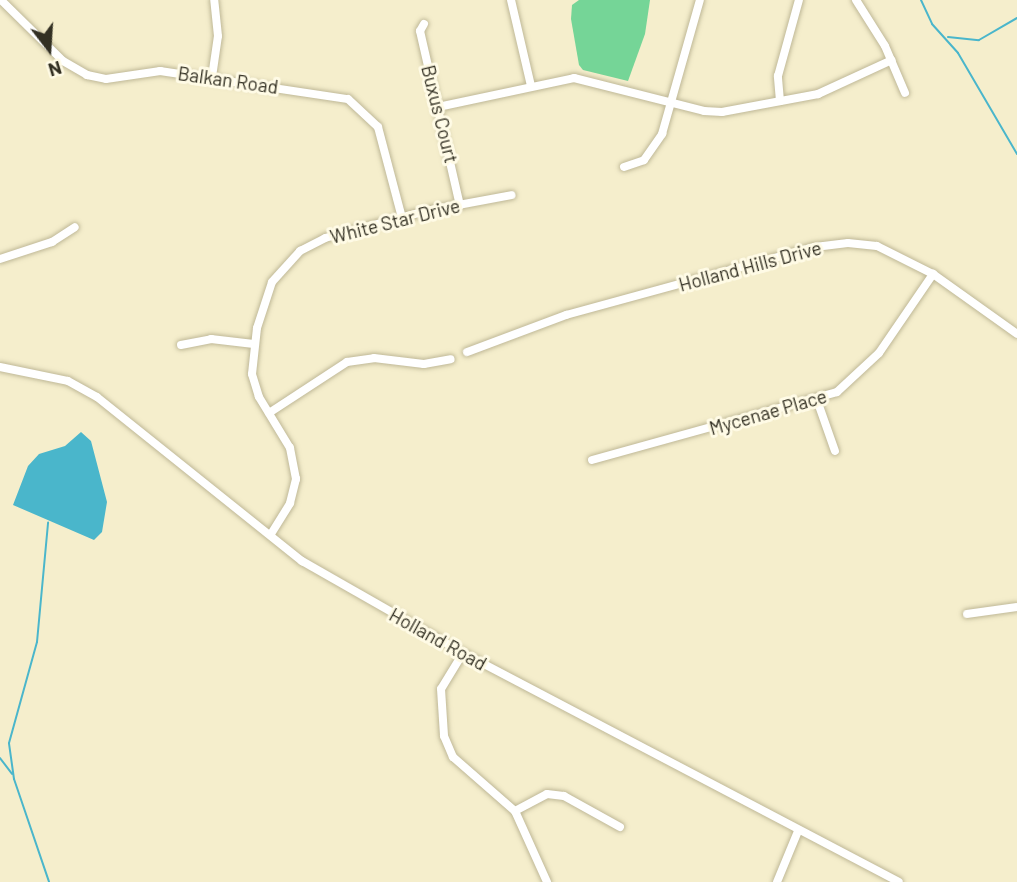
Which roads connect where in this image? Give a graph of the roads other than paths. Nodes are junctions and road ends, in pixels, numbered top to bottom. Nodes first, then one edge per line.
1 (1, 0) edge
2 (214, 0) edge
3 (511, 0) edge
4 (700, 0) edge
5 (799, 0) edge
6 (856, 0) edge
7 (424, 24) dead end
8 (892, 60) junction
9 (212, 77) junction
10 (531, 86) junction
11 (905, 93) dead end
12 (780, 101) junction
13 (672, 102) junction
14 (438, 107) junction
15 (624, 167) dead end
16 (512, 195) dead end
17 (460, 205) junction
18 (401, 218) junction
19 (75, 227) dead end
20 (0, 259) edge
21 (933, 274) junction
22 (1017, 334) edge
23 (254, 344) junction
24 (181, 345) dead end
25 (467, 352) dead end
26 (451, 359) dead end
27 (0, 367) edge
28 (817, 400) junction
29 (269, 413) junction
30 (835, 451) dead end
31 (592, 460) dead end
32 (271, 534) junction
33 (1017, 607) edge
34 (967, 614) dead end
35 (463, 653) junction
36 (515, 811) junction
37 (620, 827) dead end
38 (798, 831) junction
39 (547, 882) edge
40 (777, 882) edge
41 (899, 882) edge

1 - 9 street, Balkan Road
2 - 9 street
3 - 10 street
4 - 13 street
5 - 12 street
6 - 8 street
7 - 14 street, Buxus Court
8 - 11 street
8 - 12 street
9 - 18 street, Balkan Road
10 - 13 street
10 - 14 street
12 - 13 street
13 - 15 street
14 - 17 street, Buxus Court
16 - 17 street, White Star Drive
17 - 18 street, White Star Drive
18 - 23 street, White Star Drive
19 - 20 street
21 - 22 street, Holland Hills Drive
21 - 25 street, Holland Hills Drive
21 - 28 street, Mycenae Place
23 - 24 street
23 - 29 street, White Star Drive
26 - 29 street
27 - 32 street, Holland Road
28 - 30 street
28 - 31 street, Mycenae Place
29 - 32 street, White Star Drive
32 - 35 street, Holland Road
33 - 34 street
35 - 36 street
35 - 38 street, Holland Road
36 - 37 street
36 - 39 street
38 - 40 street
38 - 41 street, Holland Road

